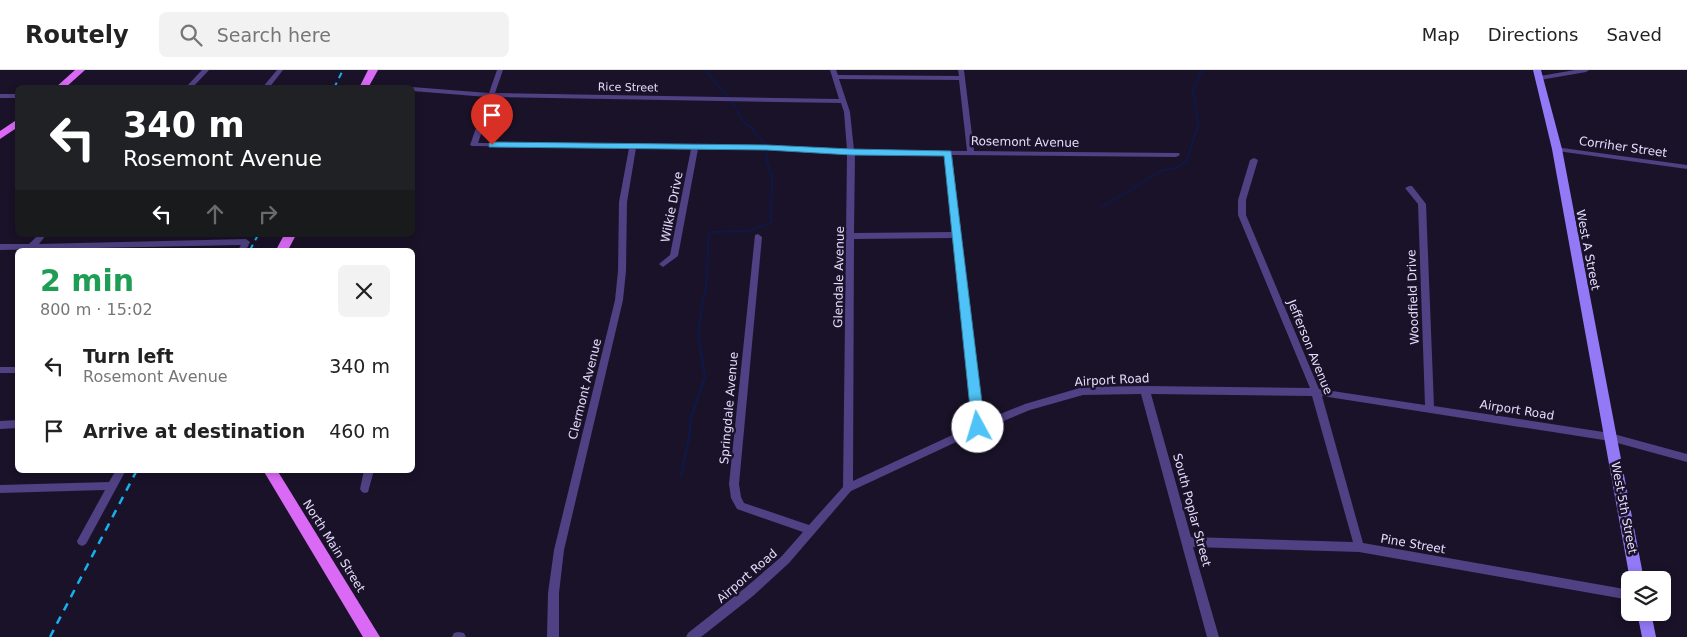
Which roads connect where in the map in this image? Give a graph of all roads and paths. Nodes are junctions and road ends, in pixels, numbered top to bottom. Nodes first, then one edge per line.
1 (80, 70) edge
2 (91, 70) edge
3 (206, 70) edge
4 (280, 70) edge
5 (373, 70) edge
6 (500, 70) edge
7 (961, 70) edge
8 (1586, 70) edge
9 (834, 74) edge
10 (1539, 74) edge
11 (962, 78) junction
12 (62, 85) edge
13 (74, 85) edge
14 (191, 85) edge
15 (268, 85) edge
16 (366, 85) edge
17 (415, 89) edge
18 (490, 95) junction
19 (0, 96) edge
20 (15, 96) edge
21 (843, 101) junction
22 (15, 124) edge
23 (15, 134) edge
24 (0, 136) edge
25 (0, 145) edge
26 (633, 146) junction
27 (695, 148) junction
28 (1557, 149) junction
29 (851, 152) junction
30 (972, 152) junction
31 (948, 153) junction
32 (1176, 155) dead end
33 (1254, 160) dead end
34 (1687, 167) edge
35 (1409, 188) dead end
36 (958, 235) junction
37 (850, 236) junction
38 (40, 237) edge
39 (158, 237) edge
40 (758, 237) dead end
41 (160, 244) junction
42 (244, 246) edge
43 (0, 247) edge
44 (31, 247) junction
45 (662, 264) dead end
46 (0, 370) edge
47 (15, 370) edge
48 (1145, 390) junction
49 (1316, 392) junction
50 (1430, 409) junction
51 (15, 424) edge
52 (0, 425) edge
53 (978, 427) junction
54 (1610, 437) junction
55 (1687, 458) edge
56 (120, 473) edge
57 (272, 473) edge
58 (368, 473) edge
59 (113, 486) junction
60 (848, 488) junction
61 (0, 489) edge
62 (365, 489) dead end
63 (811, 530) junction
64 (82, 541) dead end
65 (1188, 542) junction
66 (1360, 547) junction
67 (1635, 571) edge
68 (1621, 593) edge
69 (1646, 621) edge
70 (372, 637) edge
71 (553, 637) edge
72 (692, 637) edge
73 (1212, 637) edge
74 (1649, 637) edge

1 - 12 main road
2 - 13 main road
3 - 14 street
4 - 15 street
5 - 16 main road
6 - 18 street, Rosemont Avenue
7 - 11 street
8 - 10 street
9 - 11 street
9 - 21 street, Glendale Avenue
10 - 28 street, West A Street
11 - 30 street
17 - 18 street, Rice Street
18 - 21 street, Rice Street
18 - 26 street, Rosemont Avenue
19 - 20 street
21 - 29 street, Glendale Avenue
22 - 24 main road
23 - 25 main road
26 - 27 street, Rosemont Avenue
26 - 71 street, Clermont Avenue
27 - 29 street, Rosemont Avenue
27 - 45 street, Wilkie Drive
28 - 34 street, Corriher Street
28 - 54 street, West A Street
29 - 31 street, Rosemont Avenue
29 - 37 street, Glendale Avenue
30 - 31 street, Rosemont Avenue
30 - 32 street, Rosemont Avenue
31 - 36 street
33 - 49 street, Jefferson Avenue
35 - 50 street, Woodfield Drive
36 - 37 street
36 - 53 street
37 - 60 street, Glendale Avenue
38 - 44 street
39 - 41 street
40 - 63 street, Springdale Avenue
41 - 42 street
41 - 44 street
43 - 44 street
46 - 47 street
48 - 49 street, Airport Road
48 - 53 street, Airport Road
48 - 65 street, South Poplar Street
49 - 50 street, Airport Road
49 - 66 street, Jefferson Avenue
50 - 54 street, Airport Road
51 - 52 street
53 - 60 street, Airport Road
54 - 55 street, Airport Road
54 - 67 street, West 5th Street
56 - 59 street
57 - 70 main road, North Main Street
58 - 62 street
59 - 61 street
59 - 64 street
60 - 63 street, Airport Road
63 - 72 street, Airport Road
65 - 66 street, Pine Street
65 - 73 street, South Poplar Street
66 - 68 street, Pine Street
69 - 74 street

